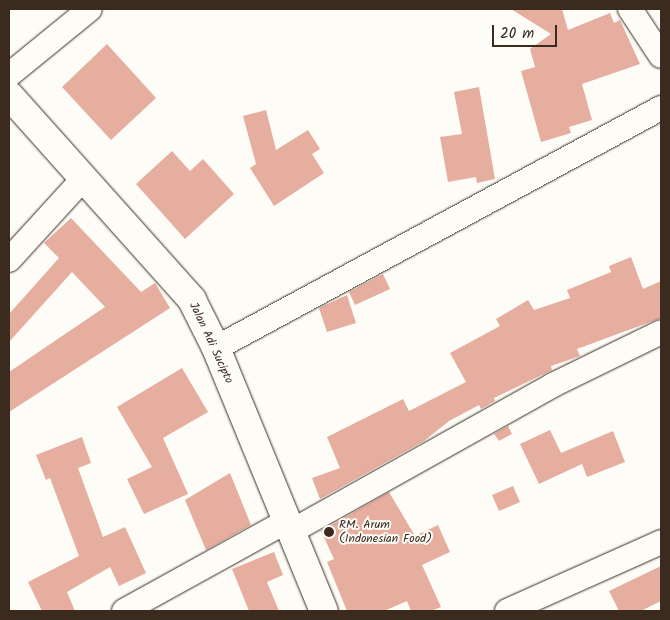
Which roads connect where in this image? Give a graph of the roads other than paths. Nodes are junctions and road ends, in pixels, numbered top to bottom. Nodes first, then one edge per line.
1 (90, 9) edge
2 (630, 9) edge
3 (661, 56) edge
4 (9, 75) edge
5 (9, 95) edge
6 (661, 108) edge
7 (83, 179) junction
8 (9, 260) edge
9 (661, 332) edge
10 (216, 348) junction
11 (289, 526) junction
12 (661, 542) edge
13 (124, 611) edge
14 (324, 611) edge
15 (507, 611) edge

1 - 4 street
2 - 3 street
5 - 7 street, Jalan Adi Sucipto
6 - 10 street
7 - 8 street
7 - 10 street, Jalan Adi Sucipto
9 - 11 street
10 - 11 street, Jalan Adi Sucipto
11 - 13 street
11 - 14 street, Jalan Adi Sucipto
12 - 15 street

